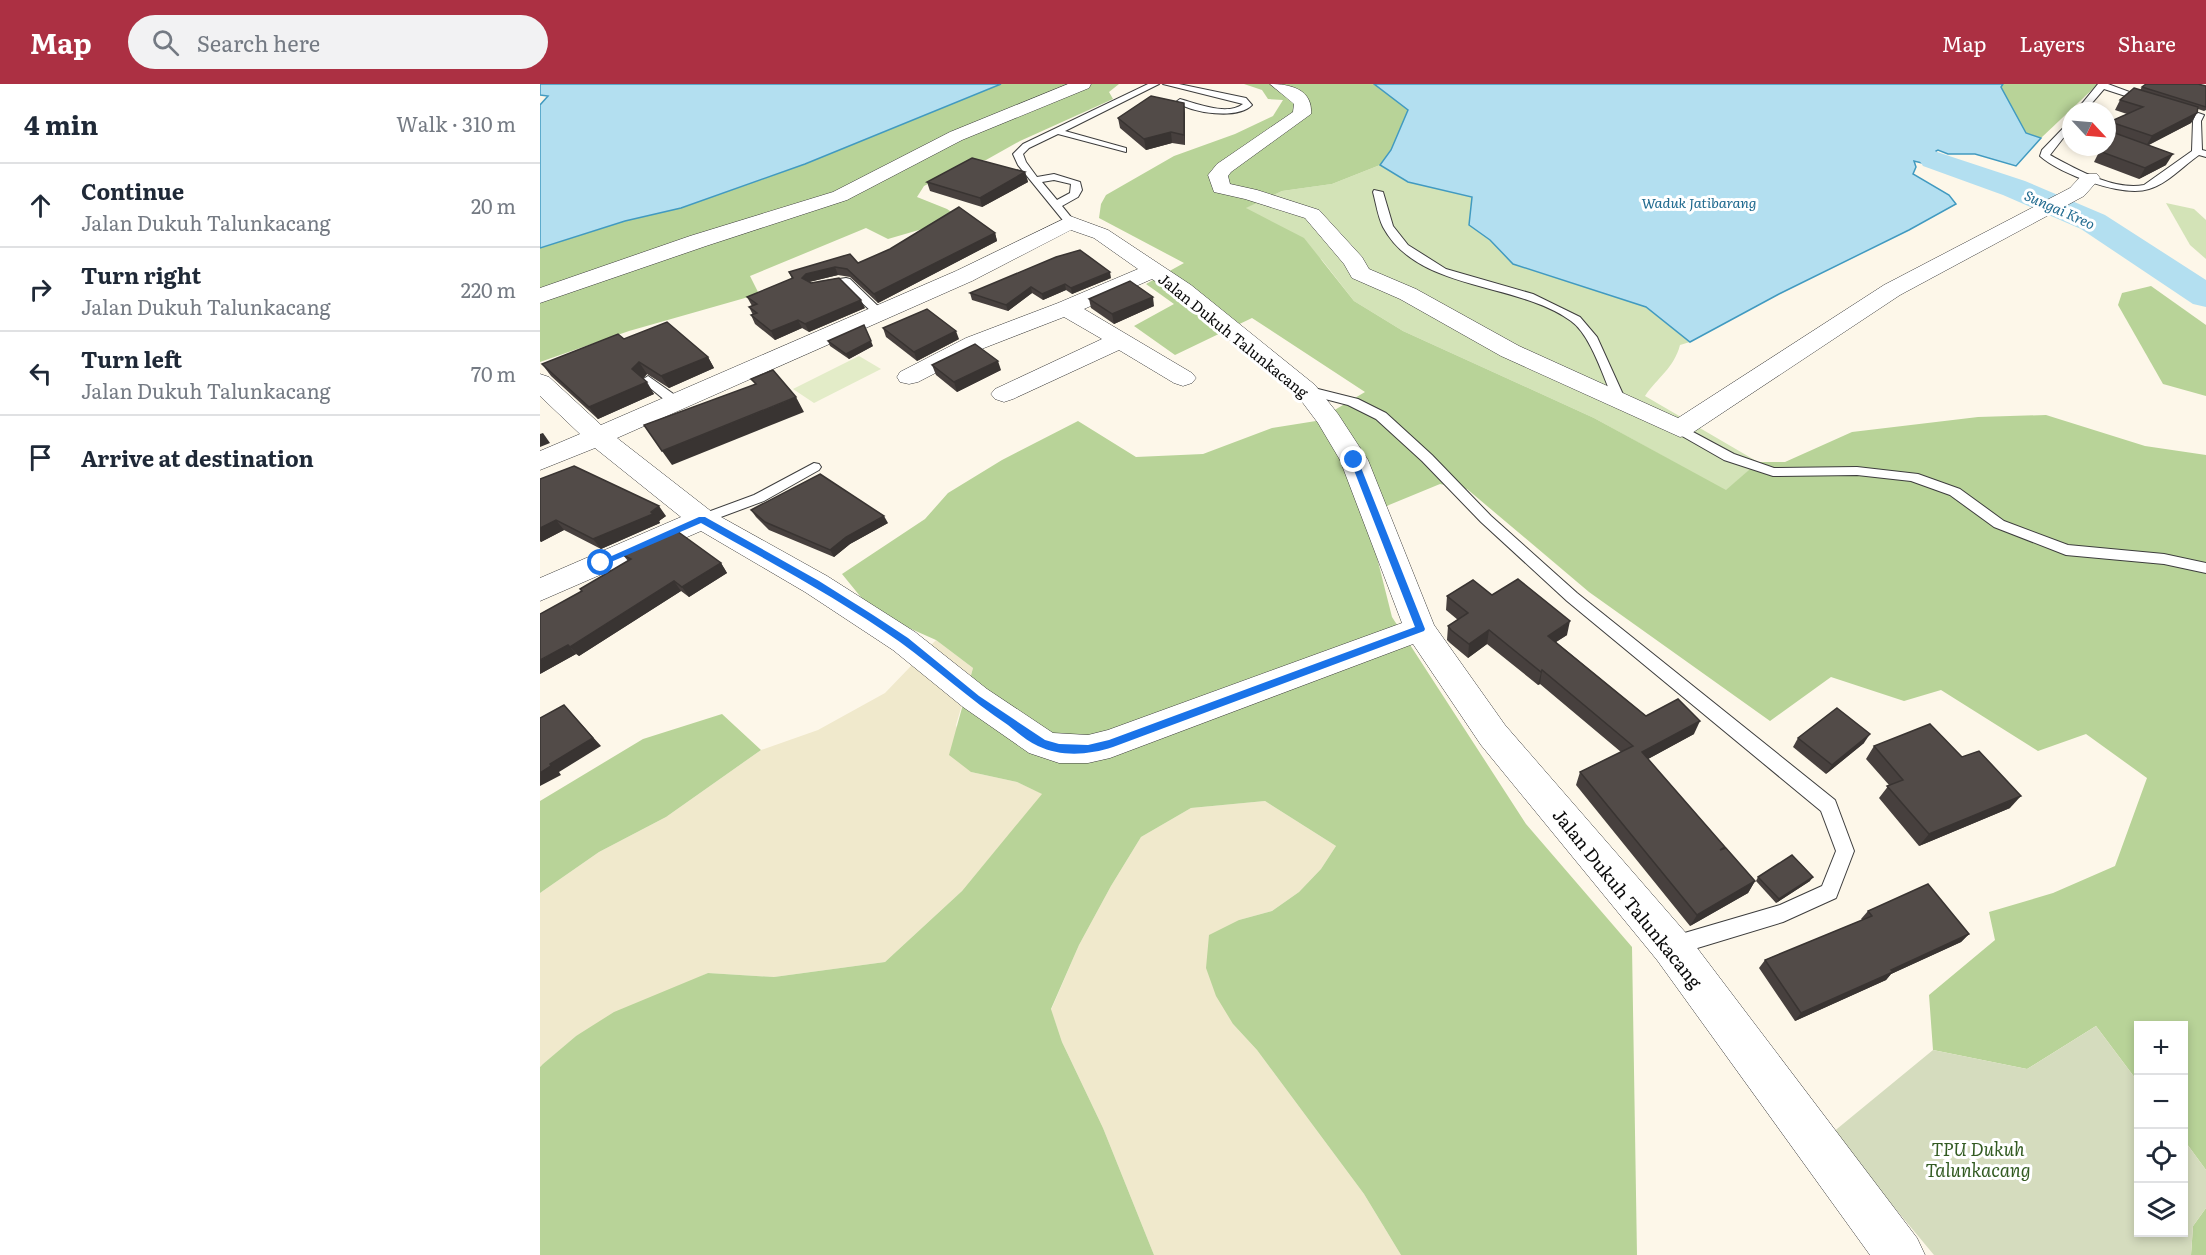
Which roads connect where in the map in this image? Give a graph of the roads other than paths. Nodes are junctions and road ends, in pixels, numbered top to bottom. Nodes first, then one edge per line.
1 (1083, 84) edge
2 (1155, 84) edge
3 (1167, 84) edge
4 (1278, 84) edge
5 (2103, 85) edge
6 (1180, 102) edge
7 (2088, 102) edge
8 (2157, 103) edge
9 (2168, 106) edge
10 (2203, 114) edge
11 (1057, 130) junction
12 (2062, 133) edge
13 (1123, 150) dead end
14 (2201, 153) edge
15 (2169, 160) edge
16 (2180, 164) junction
17 (1034, 180) junction
18 (2083, 185) junction
19 (1378, 192) dead end
20 (1063, 214) junction
21 (1154, 270) junction
22 (814, 286) edge
23 (540, 296) edge
24 (1066, 308) junction
25 (878, 312) junction
26 (1120, 340) junction
27 (909, 377) dead end
28 (1183, 378) dead end
29 (648, 380) edge
30 (540, 382) edge
31 (1306, 390) junction
32 (1004, 394) dead end
33 (1620, 401) junction
34 (677, 403) junction
35 (1683, 427) junction
36 (598, 437) junction
37 (540, 461) edge
38 (814, 467) dead end
39 (702, 519) junction
40 (2206, 568) edge
41 (540, 590) edge
42 (1420, 629) junction
43 (1671, 946) junction
44 (1900, 1255) edge

1 - 23 street
2 - 11 lane
3 - 6 lane
4 - 33 street
5 - 7 lane
5 - 8 lane
9 - 10 lane
10 - 14 lane
11 - 13 lane
11 - 17 lane
12 - 18 lane
14 - 16 lane
15 - 16 lane
16 - 18 lane
17 - 20 lane
17 - 20 lane
18 - 35 street
19 - 33 lane
20 - 21 street, Jalan Dukuh Talunkacang
20 - 25 street
21 - 24 street, Jalan Dukuh Talunkacang
21 - 31 street, Jalan Dukuh Talunkacang
22 - 25 lane
24 - 26 street
24 - 27 street, Jalan Dukuh Talunkacang
25 - 34 street
26 - 28 street
26 - 32 street
29 - 34 lane
30 - 36 street
31 - 42 street, Jalan Dukuh Talunkacang
31 - 43 lane
33 - 35 street
34 - 36 street
35 - 40 lane
36 - 37 street
36 - 39 street
38 - 39 lane
39 - 41 street
39 - 42 street
42 - 43 street, Jalan Dukuh Talunkacang
43 - 44 street, Jalan Dukuh Talunkacang

